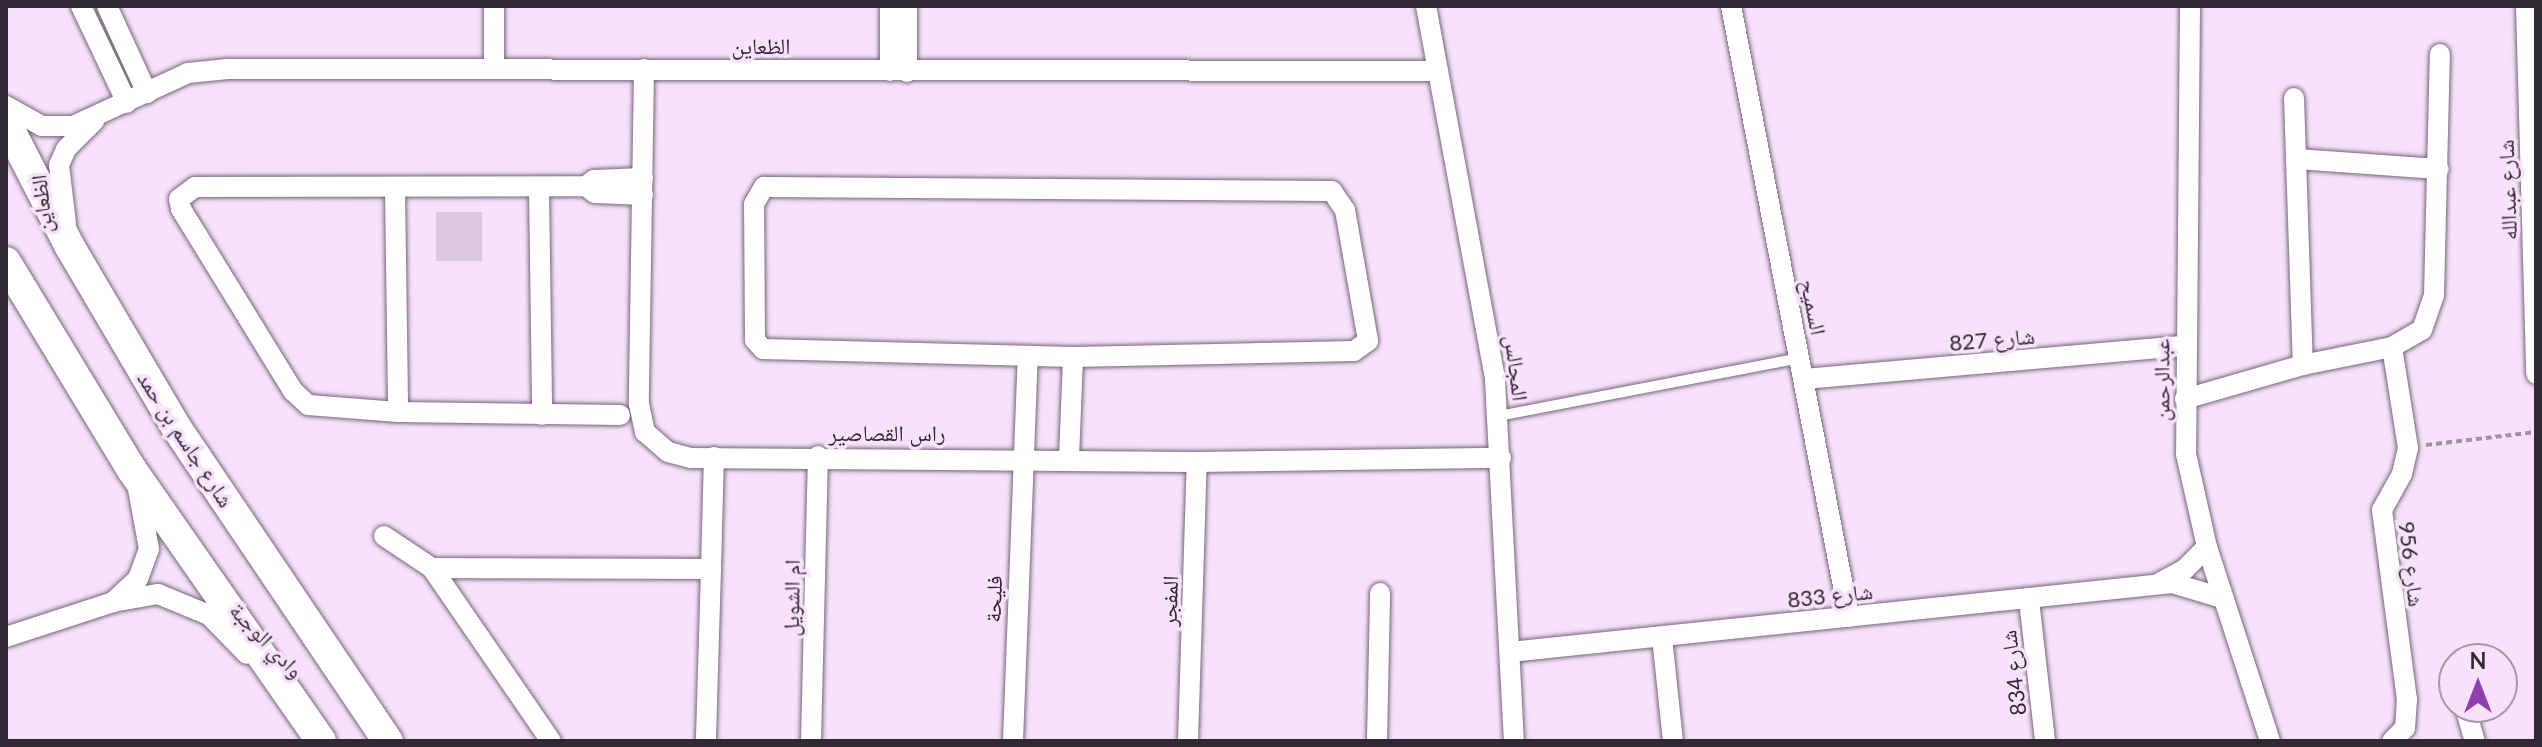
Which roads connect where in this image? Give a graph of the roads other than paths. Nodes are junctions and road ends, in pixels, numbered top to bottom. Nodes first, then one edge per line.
1 (81, 6) edge
2 (107, 6) edge
3 (494, 6) edge
4 (890, 6) edge
5 (907, 6) edge
6 (1426, 6) edge
7 (1731, 6) edge
8 (2190, 6) edge
9 (2526, 6) edge
10 (2440, 54) dead end
11 (494, 69) junction
12 (644, 69) junction
13 (1438, 71) junction
14 (899, 72) junction
15 (147, 93) junction
16 (2294, 98) dead end
17 (127, 103) junction
18 (6, 106) edge
19 (94, 121) junction
20 (6, 122) edge
21 (2296, 159) junction
22 (2439, 169) junction
23 (539, 187) junction
24 (643, 187) junction
25 (395, 188) junction
26 (70, 247) junction
27 (6, 262) edge
28 (2185, 346) junction
29 (2392, 347) junction
30 (1028, 356) junction
31 (1073, 357) junction
32 (1800, 358) junction
33 (2303, 365) junction
34 (2536, 374) edge
35 (1804, 379) junction
36 (2185, 399) junction
37 (398, 412) junction
38 (542, 415) junction
39 (620, 415) dead end
40 (1499, 416) junction
41 (818, 456) junction
42 (714, 457) junction
43 (1025, 458) junction
44 (1069, 458) junction
45 (1501, 458) junction
46 (1197, 462) junction
47 (132, 470) junction
48 (384, 536) dead end
49 (2207, 547) junction
50 (432, 568) junction
51 (711, 569) junction
52 (2154, 584) junction
53 (1380, 593) dead end
54 (2222, 598) junction
55 (2029, 600) junction
56 (113, 602) junction
57 (1849, 617) junction
58 (6, 637) edge
59 (1662, 637) junction
60 (1510, 652) junction
61 (293, 703) junction
62 (321, 741) edge
63 (388, 741) edge
64 (551, 741) edge
65 (706, 741) edge
66 (811, 741) edge
67 (1013, 741) edge
68 (1188, 741) edge
69 (1377, 741) edge
70 (1514, 741) edge
71 (1673, 741) edge
72 (2045, 741) edge
73 (2270, 741) edge
74 (2392, 741) edge

1 - 17 street
2 - 15 street
3 - 11 street
4 - 14 street
5 - 14 street
6 - 13 street, المجالس
7 - 32 street, السميح
8 - 28 street, عبدالرحمن
9 - 34 street, شارع عبدالله
10 - 22 street
11 - 12 street, الظعاين
11 - 15 street, الظعاين
12 - 14 street, الظعاين
12 - 24 street, راس القصاصير
13 - 14 street, الظعاين
13 - 40 street, المجالس
15 - 17 street, الظعاين
16 - 21 street
17 - 19 street, الظعاين
18 - 19 street, الظعاين
19 - 26 street, الظعاين
20 - 26 main road, شارع جاسم بن حمد
21 - 22 street
21 - 33 street
22 - 29 street
23 - 24 street
23 - 25 street
23 - 38 street
24 - 42 street, راس القصاصير
25 - 37 street
25 - 37 street
26 - 63 main road, شارع جاسم بن حمد
27 - 47 main road
28 - 35 street, شارع 827
28 - 36 street, عبدالرحمن
29 - 33 street
29 - 74 street, شارع 956
30 - 31 street
30 - 31 street
30 - 43 street, فليحة
31 - 44 street
32 - 35 street, السميح
32 - 40 lane
33 - 36 street
35 - 57 street, السميح
36 - 49 street, عبدالرحمن
37 - 38 street
38 - 39 street
40 - 45 street, المجالس
41 - 42 street, راس القصاصير
41 - 43 street, راس القصاصير
41 - 66 street, ام الشويل
42 - 51 street
43 - 44 street, راس القصاصير
43 - 67 street, فليحة
44 - 46 street, راس القصاصير
45 - 46 street, راس القصاصير
45 - 60 street, المجالس
46 - 68 street, المفجر
47 - 56 street, وادي الوجبة
47 - 61 main road
48 - 50 street
49 - 52 street, شارع 833
49 - 54 street, عبدالرحمن
50 - 51 street
50 - 64 street
51 - 65 street
52 - 54 street, شارع 833
52 - 55 street, شارع 833
53 - 69 street
54 - 73 street, عبدالرحمن
55 - 57 street, شارع 833
55 - 72 street, شارع 834
56 - 58 street, وادي الوجبة
56 - 61 street, وادي الوجبة
57 - 59 street, شارع 833
59 - 60 street, شارع 833
59 - 71 street
60 - 70 street, المجالس
61 - 62 main road

